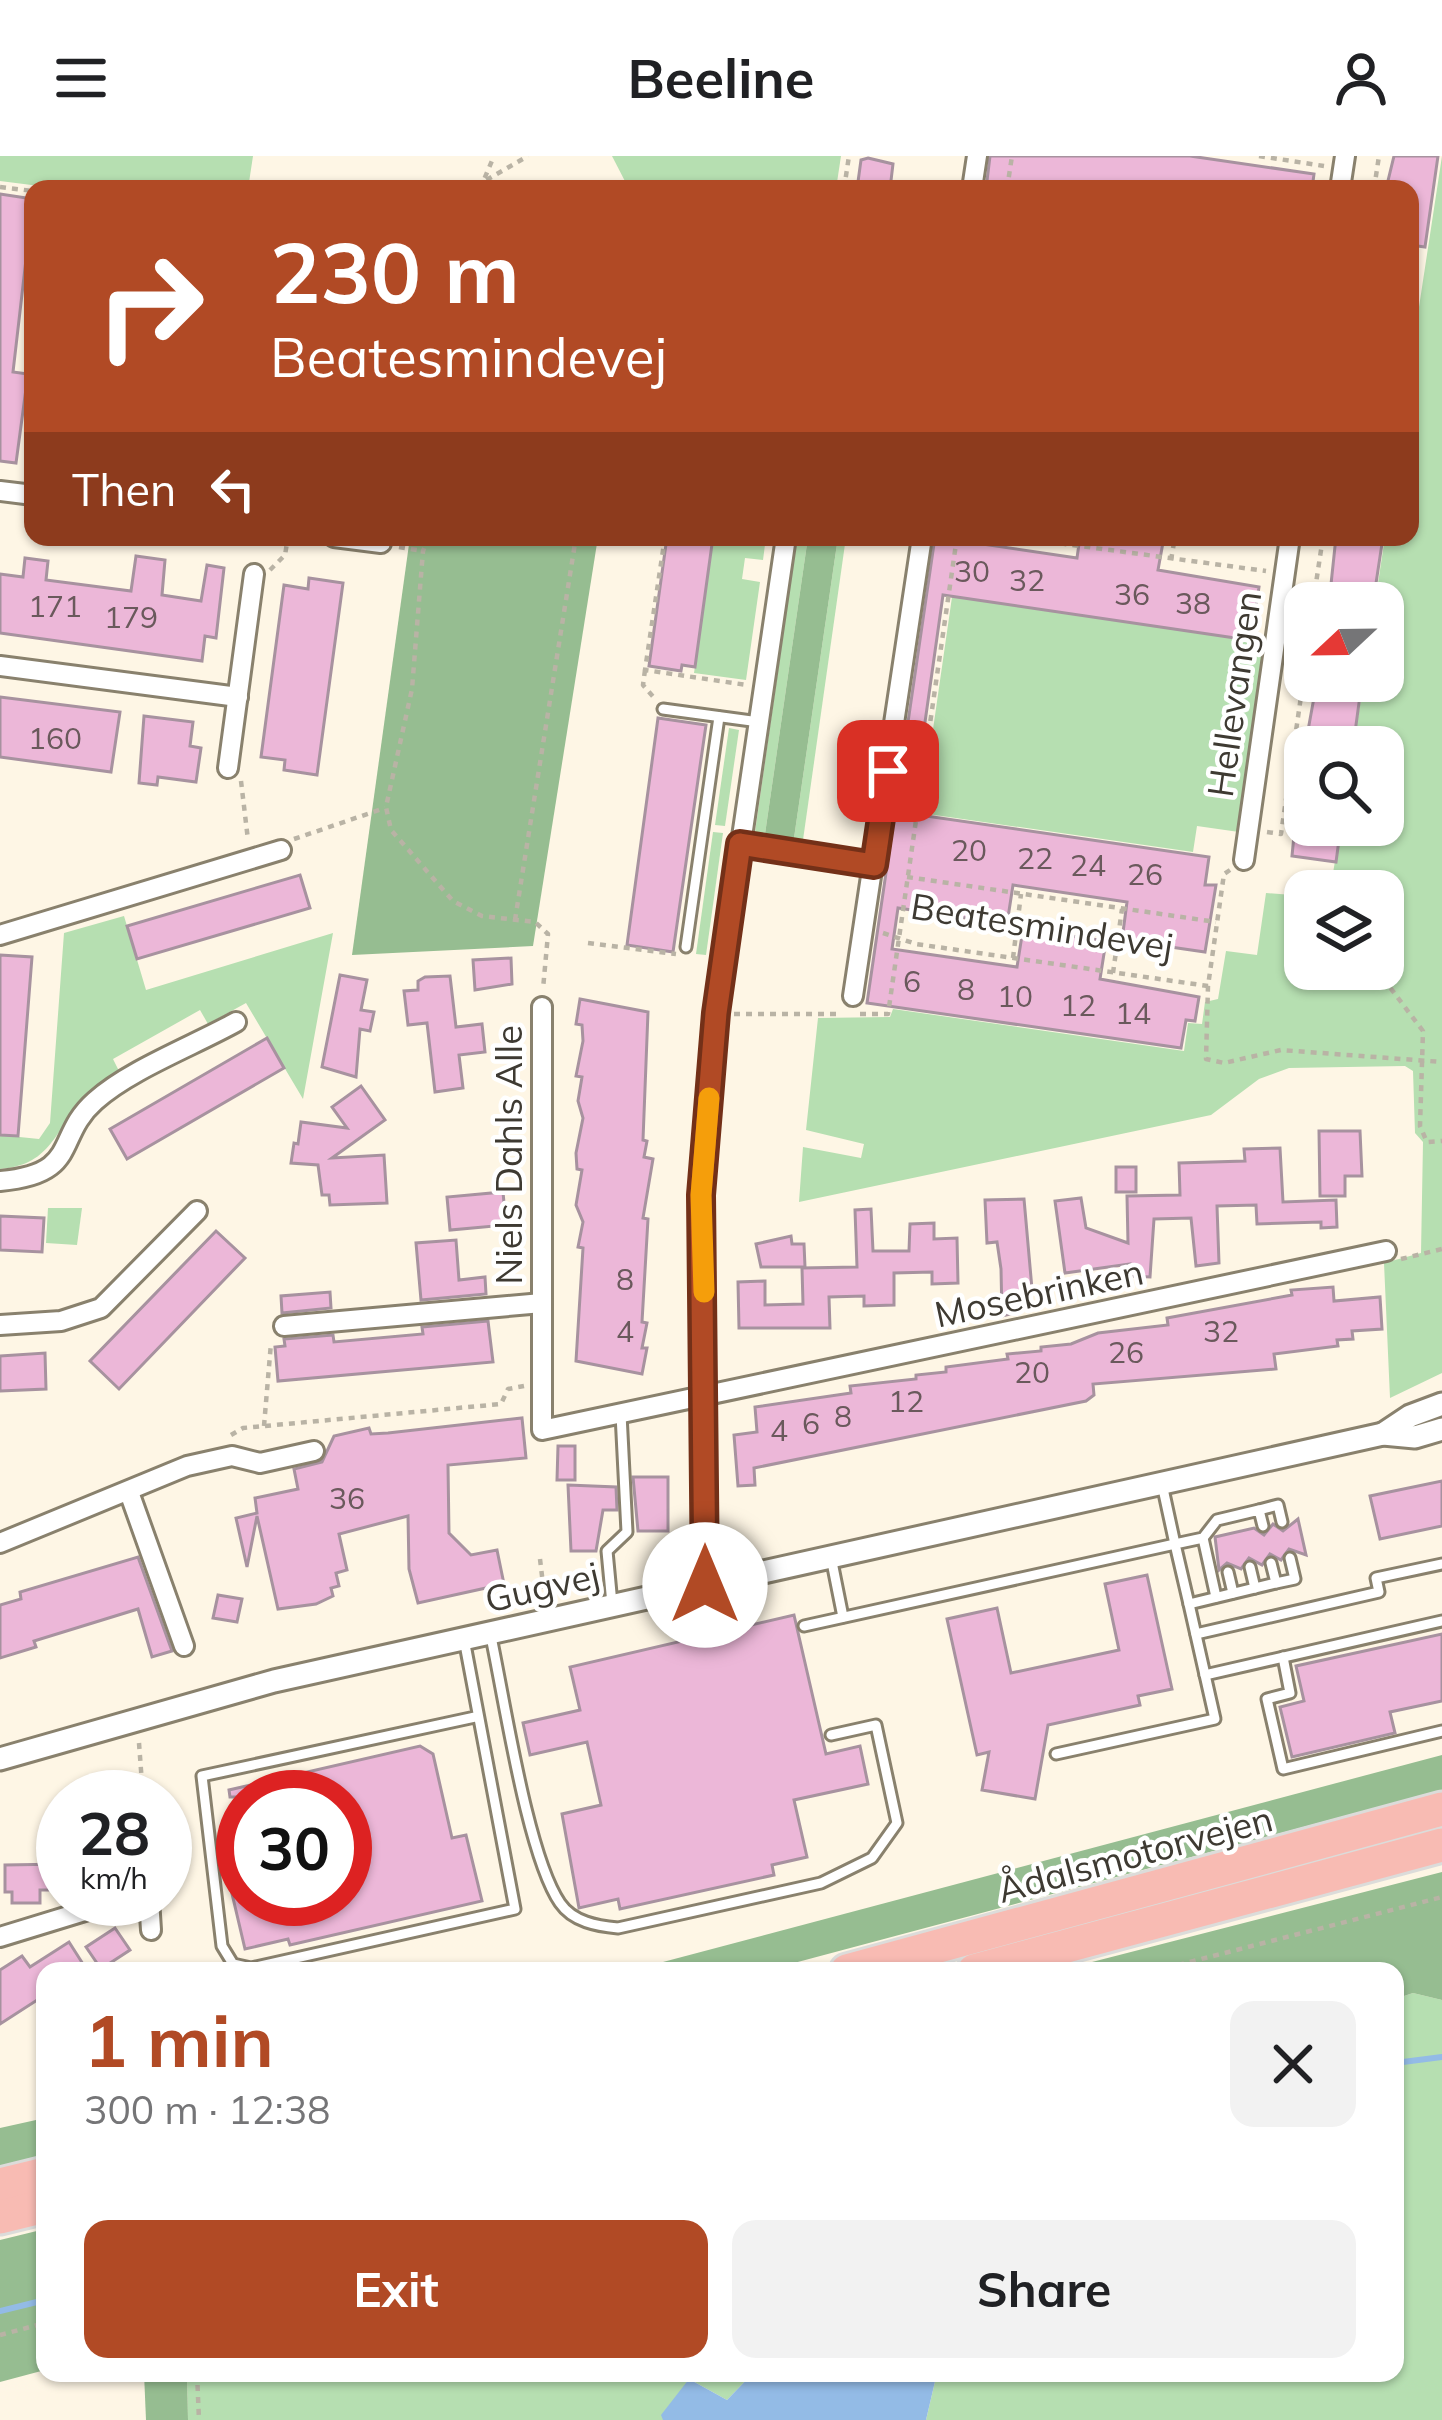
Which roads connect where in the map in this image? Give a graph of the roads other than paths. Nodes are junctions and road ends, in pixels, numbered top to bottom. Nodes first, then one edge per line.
1 (785, 546) edge
2 (921, 546) edge
3 (1289, 546) edge
4 (254, 574) road end
5 (0, 666) edge
6 (238, 698) junction
7 (663, 710) dead end
8 (719, 717) junction
9 (759, 722) junction
10 (228, 768) road end
11 (740, 844) junction
12 (281, 850) road end
13 (1244, 860) road end
14 (874, 865) junction
15 (0, 935) edge
16 (686, 947) road end
17 (854, 996) dead end
18 (542, 1007) road end
19 (236, 1022) dead end
20 (0, 1181) edge
21 (197, 1211) dead end
22 (1385, 1251) road end
23 (542, 1303) junction
24 (0, 1325) edge
25 (284, 1326) road end
26 (706, 1399) junction
27 (1442, 1404) edge
28 (621, 1414) junction
29 (1442, 1429) edge
30 (1383, 1435) junction
31 (314, 1451) dead end
32 (1162, 1484) junction
33 (129, 1492) junction
34 (1259, 1510) junction
35 (1239, 1515) junction
36 (1216, 1520) junction
37 (1282, 1522) dead end
38 (1263, 1526) dead end
39 (1242, 1531) dead end
40 (1220, 1536) dead end
41 (1202, 1538) junction
42 (0, 1543) edge
43 (1175, 1544) junction
44 (831, 1557) junction
45 (1290, 1558) dead end
46 (1271, 1563) dead end
47 (1442, 1564) edge
48 (1250, 1568) dead end
49 (1228, 1572) dead end
50 (1276, 1583) junction
51 (705, 1585) junction
52 (1255, 1588) junction
53 (1233, 1593) junction
54 (1216, 1597) junction
55 (1189, 1604) junction
56 (612, 1605) junction
57 (843, 1617) junction
58 (1442, 1621) edge
59 (805, 1626) dead end
60 (490, 1632) junction
61 (1196, 1634) junction
62 (464, 1639) junction
63 (184, 1646) dead end
64 (1283, 1657) junction
65 (1205, 1675) junction
66 (475, 1717) junction
67 (1442, 1732) edge
68 (831, 1735) dead end
69 (1056, 1754) dead end
70 (0, 1759) edge
71 (1442, 1809) edge
72 (1442, 1845) edge
73 (36, 1926) edge
74 (151, 1926) edge
75 (151, 1930) dead end
76 (0, 1937) edge
77 (232, 1962) edge
78 (278, 1962) edge
79 (881, 1962) edge
80 (1007, 1962) edge
81 (36, 2176) edge
82 (0, 2185) edge
83 (36, 2208) edge
84 (0, 2217) edge

1 - 9 street
2 - 14 street, Beatesmindevej
3 - 13 street, Hellevangen
4 - 6 street
5 - 6 street
6 - 10 street
7 - 8 lane
8 - 9 lane
8 - 16 lane
9 - 11 street
11 - 14 street, Beatesmindevej
11 - 26 street
12 - 15 street
14 - 17 street, Beatesmindevej
18 - 23 street, Niels Dahls Alle
19 - 20 street
21 - 24 street
22 - 26 street, Mosebrinken
23 - 25 street, Niels Dahls Alle
23 - 28 street, Niels Dahls Alle
26 - 28 street, Niels Dahls Alle
26 - 51 street
27 - 30 street, Gugvej
28 - 56 lane
29 - 30 street, Gugvej
30 - 32 street, Gugvej
31 - 33 street
32 - 43 lane
32 - 44 street, Gugvej
33 - 42 street
33 - 63 street
34 - 35 lane
34 - 37 lane
34 - 38 lane
35 - 36 lane
35 - 39 lane
36 - 40 lane
36 - 41 lane
41 - 43 lane
41 - 54 lane
43 - 55 lane
43 - 57 lane
44 - 51 street, Gugvej
44 - 57 lane
45 - 50 lane
46 - 50 lane
47 - 61 lane
48 - 52 lane
49 - 53 lane
50 - 52 lane
51 - 56 street, Gugvej
52 - 53 lane
53 - 54 lane
54 - 55 lane
55 - 61 lane
56 - 60 street, Gugvej
57 - 59 lane
58 - 64 lane
60 - 62 street, Gugvej
60 - 68 lane
61 - 65 lane
62 - 66 lane
62 - 70 street, Gugvej
64 - 65 lane
64 - 67 lane
65 - 69 lane
66 - 77 lane
66 - 78 lane
71 - 79 highway, Ådalsmotorvejen
72 - 80 highway, Ådalsmotorvejen
73 - 76 street
74 - 75 street
81 - 82 highway
83 - 84 highway

